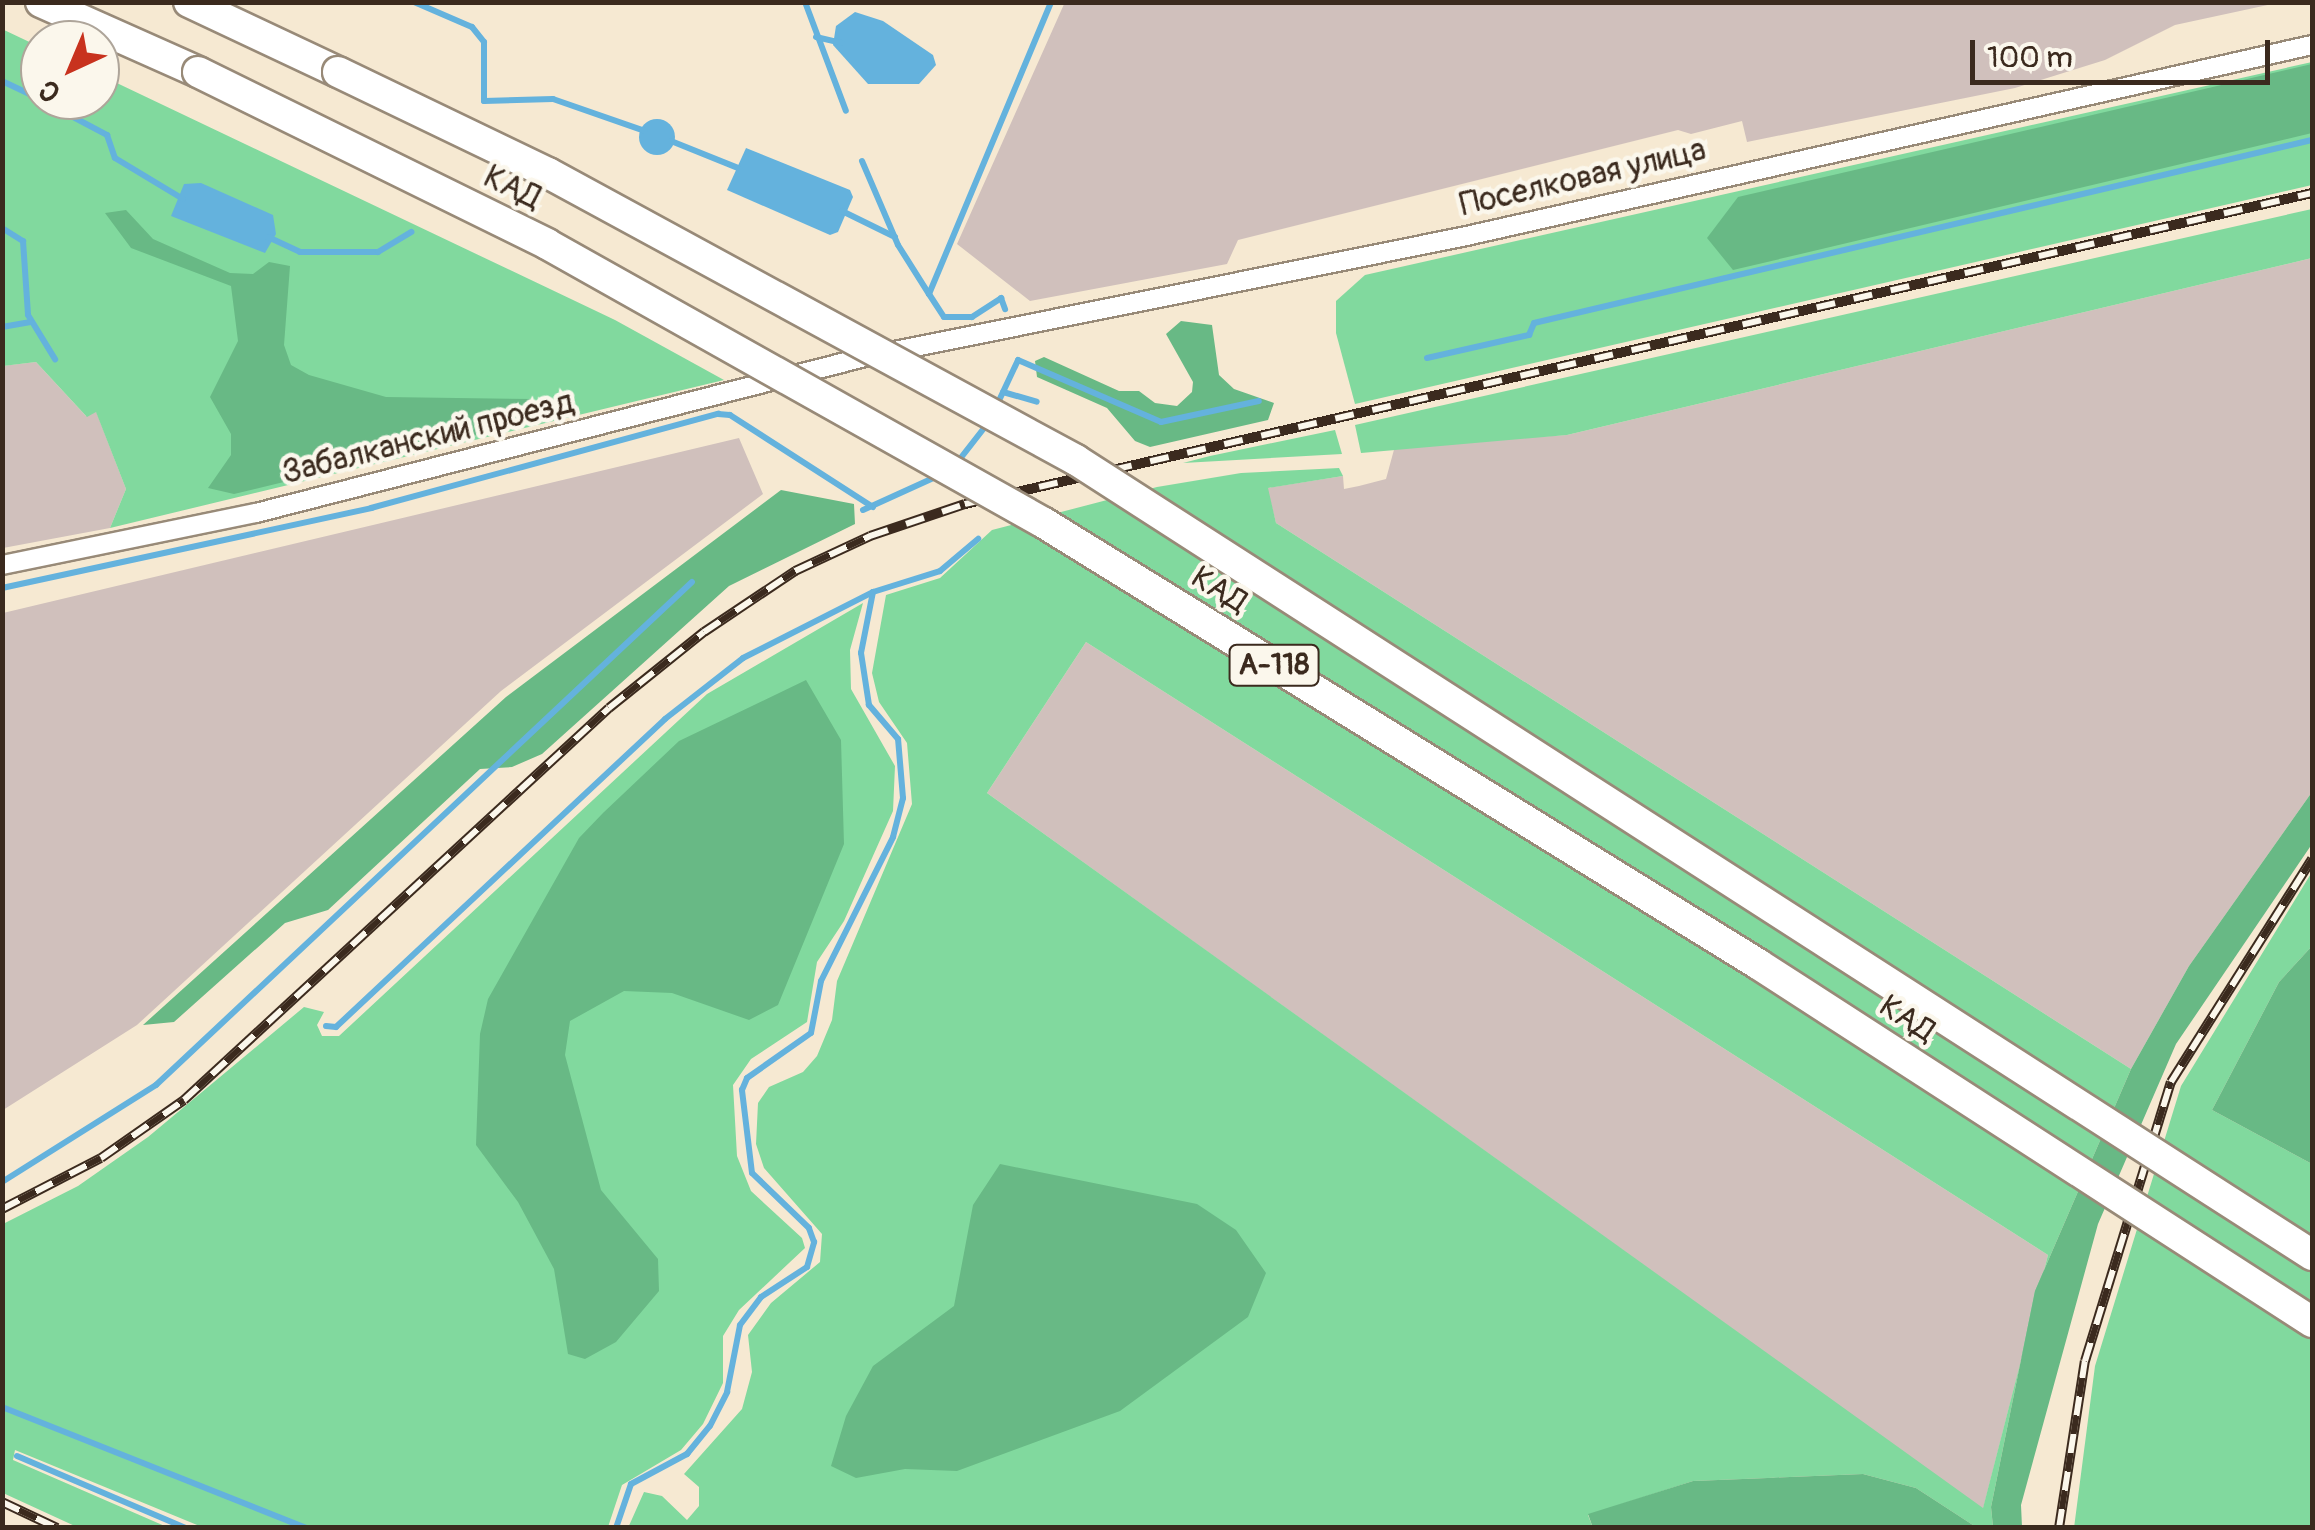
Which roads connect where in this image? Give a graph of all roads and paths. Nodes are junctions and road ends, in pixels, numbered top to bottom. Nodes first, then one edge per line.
1 (40, 2) edge
2 (189, 2) edge
3 (2312, 45) edge
4 (864, 357) joint
5 (2, 565) edge
6 (2312, 1256) edge
7 (2312, 1322) edge

1 - 7 highway, КАД / А-118, bridge
2 - 6 highway, КАД / А-118, bridge
3 - 4 street, Поселковая улица
4 - 5 street, Забалканский проезд

